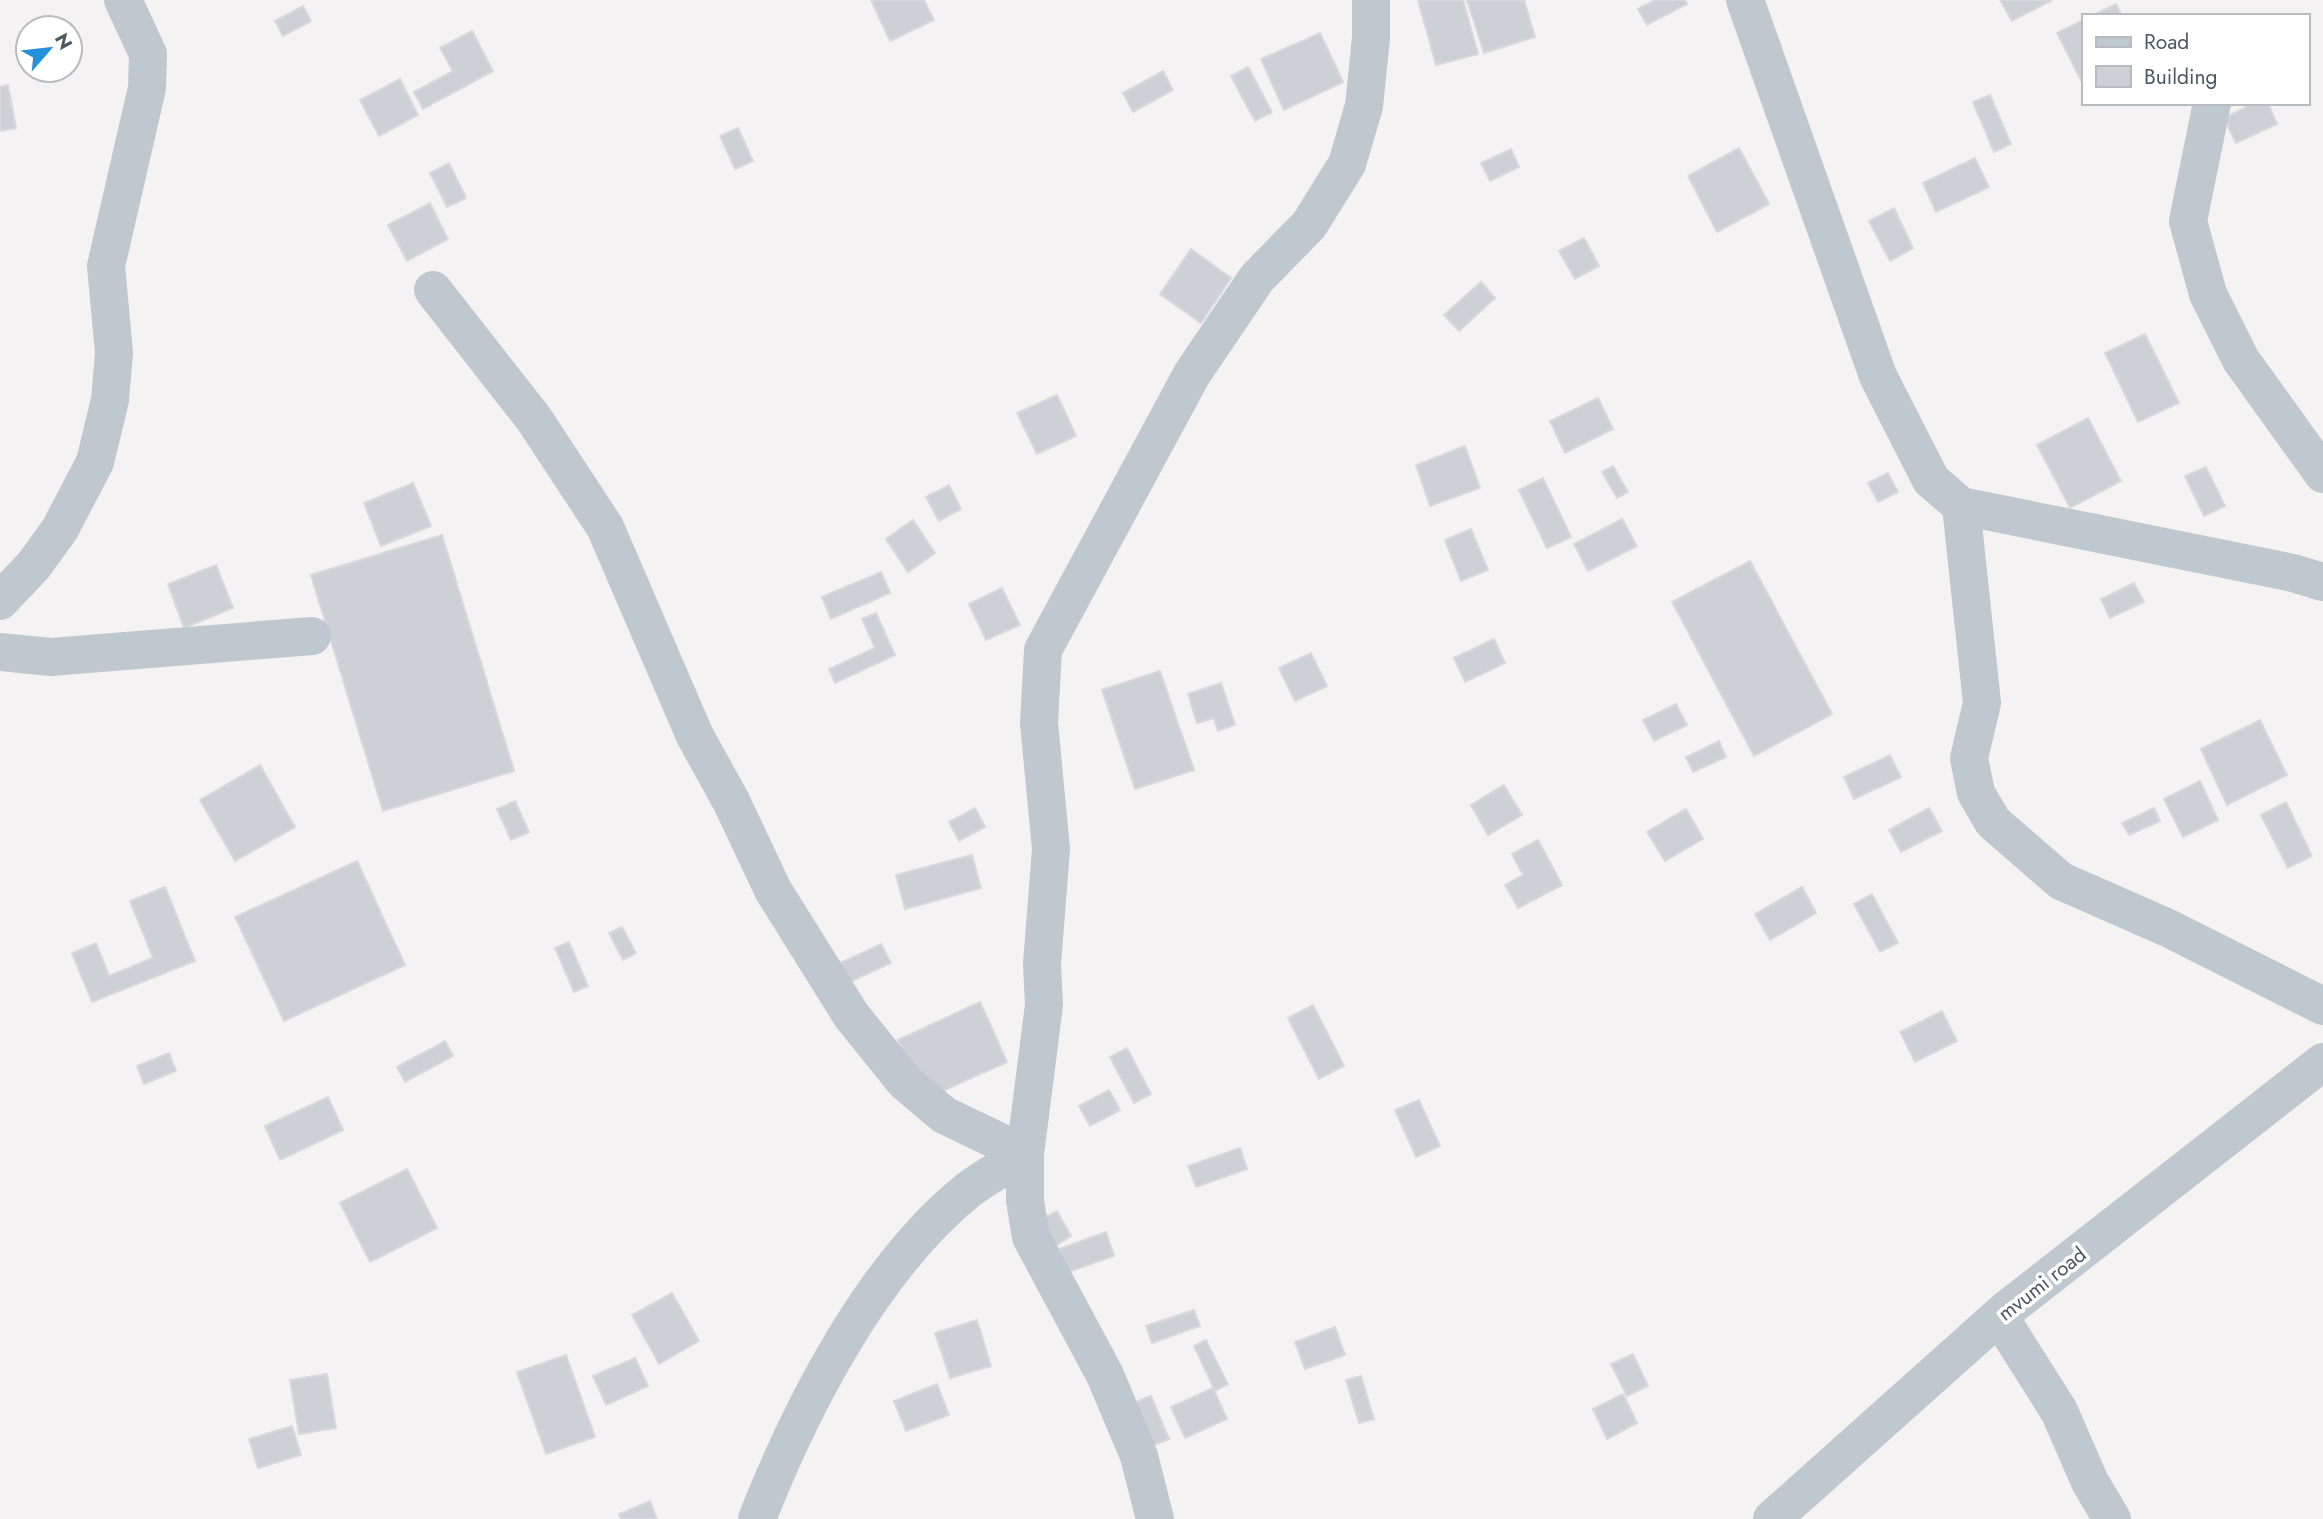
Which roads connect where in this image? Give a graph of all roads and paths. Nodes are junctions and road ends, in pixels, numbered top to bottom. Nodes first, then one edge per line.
1 (122, 0) edge
2 (1371, 0) edge
3 (1745, 0) edge
4 (2212, 105) edge
5 (433, 290) dead end
6 (2323, 474) edge
7 (1961, 506) junction
8 (2323, 582) edge
9 (0, 601) edge
10 (312, 636) dead end
11 (0, 652) edge
12 (2323, 1006) edge
13 (2323, 1062) edge
14 (1026, 1154) junction
15 (1999, 1316) junction
16 (757, 1519) edge
17 (1155, 1519) edge
18 (1772, 1519) edge
19 (2112, 1519) edge

1 - 9 street
2 - 14 street
3 - 7 street
4 - 6 street
5 - 14 street
7 - 8 street
7 - 12 street
10 - 11 street
13 - 15 street, mvumi road
14 - 16 street
14 - 17 street
15 - 18 street, mvumi road
15 - 19 street

